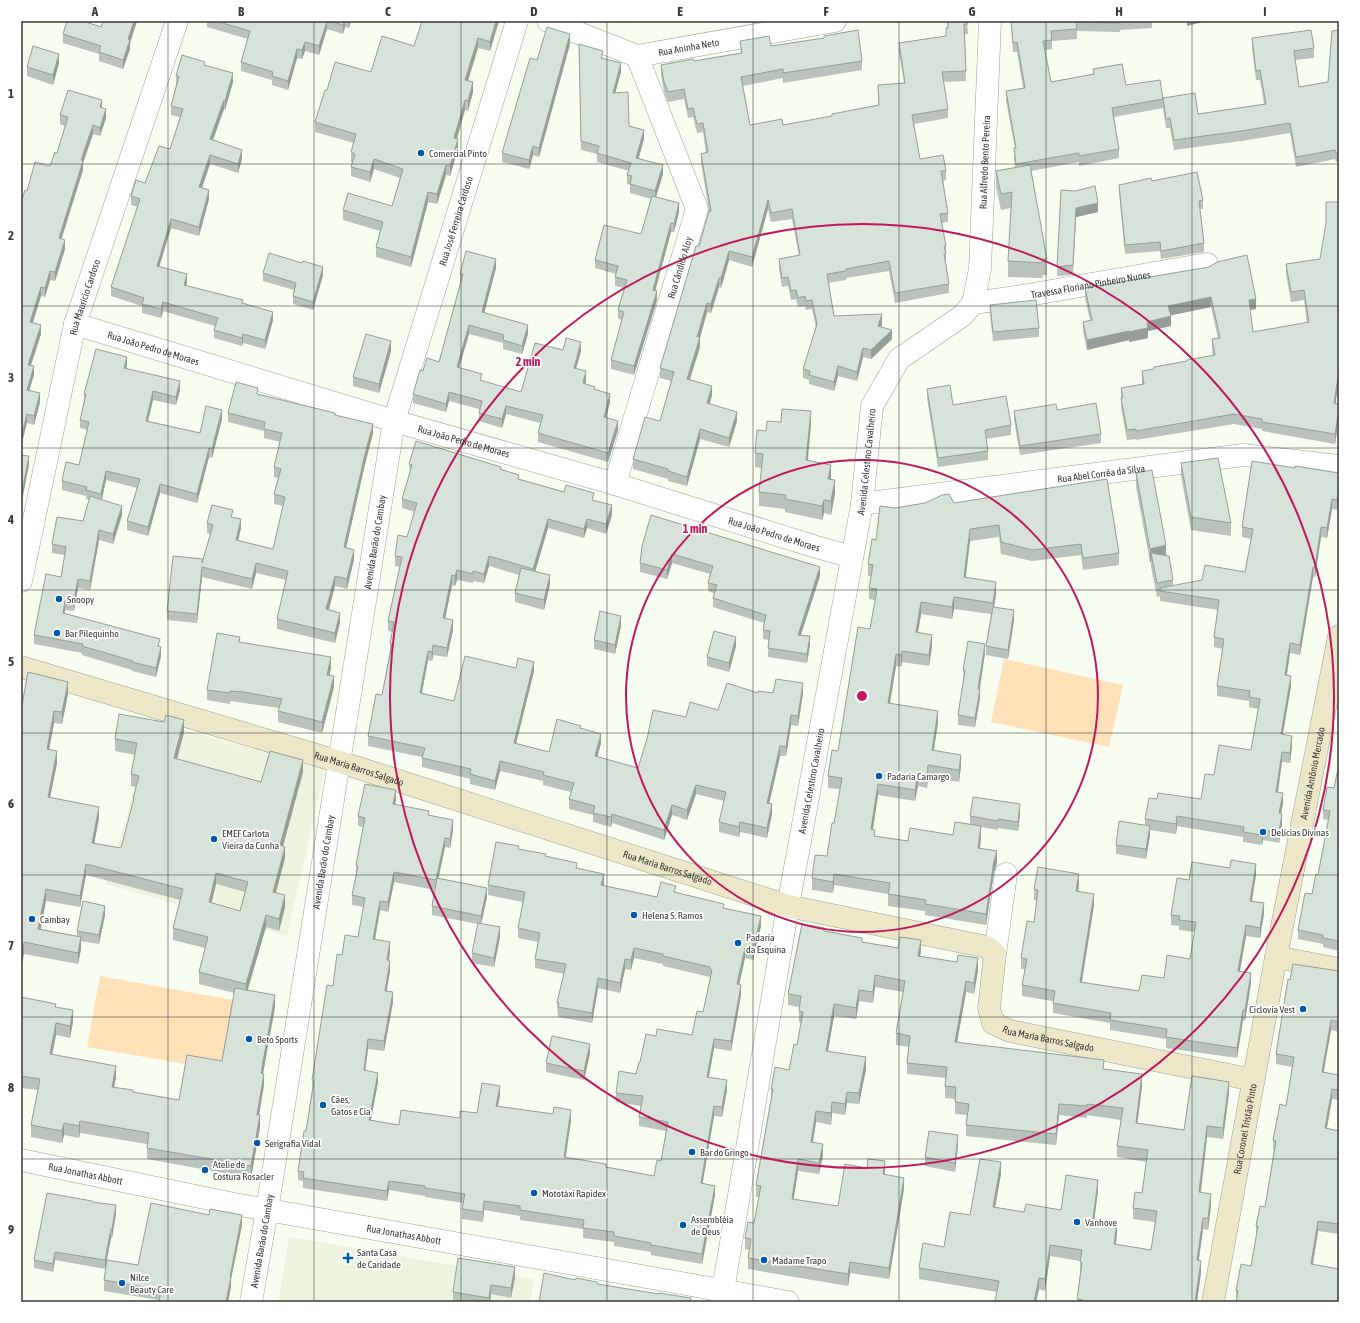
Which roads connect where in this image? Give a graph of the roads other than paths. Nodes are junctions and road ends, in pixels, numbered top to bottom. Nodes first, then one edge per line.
1 (177, 21) edge
2 (517, 21) edge
3 (548, 21) edge
4 (835, 21) edge
5 (990, 21) edge
6 (637, 56) junction
7 (1207, 264) dead end
8 (974, 303) junction
9 (75, 324) junction
10 (394, 421) junction
11 (1339, 466) edge
12 (615, 484) junction
13 (862, 504) junction
14 (852, 557) junction
15 (21, 581) edge
16 (1339, 636) edge
17 (21, 667) edge
18 (340, 762) junction
19 (1006, 874) dead end
20 (788, 906) junction
21 (995, 954) junction
22 (1276, 956) junction
23 (1339, 969) edge
24 (1254, 1078) junction
25 (21, 1160) edge
26 (267, 1210) junction
27 (722, 1296) edge
28 (251, 1302) edge
29 (788, 1302) edge
30 (1213, 1302) edge

1 - 9 street, Rua Maurício Cardoso
2 - 10 street, Rua José Ferreira Cardoso
3 - 6 street
4 - 6 street, Rua Aninha Neto
5 - 8 street, Rua Alfredo Bento Pereira
6 - 12 street, Rua Cândido Aloy
7 - 8 street, Travessa Floriano Pinheiro Nunes
8 - 13 street, Avenida Celestino Cavalheiro
9 - 10 street, Rua João Pedro de Moraes
9 - 15 street, Rua Maurício Cardoso
10 - 12 street, Rua João Pedro de Moraes
10 - 18 street, Avenida Barão do Cambay
11 - 13 street, Rua Abel Corrêa da Silva
12 - 14 street, Rua João Pedro de Moraes
13 - 14 street, Avenida Celestino Cavalheiro
14 - 20 street, Avenida Celestino Cavalheiro
16 - 22 street, Avenida Antônio Mercado
17 - 18 street, Rua Maria Barros Salgado
18 - 20 street, Rua Maria Barros Salgado
18 - 26 street, Avenida Barão do Cambay
19 - 21 street
20 - 21 street, Rua Maria Barros Salgado
20 - 27 street, Avenida Celestino Cavalheiro
21 - 24 street, Rua Maria Barros Salgado
22 - 23 street
22 - 24 street, Rua Coronel Tristão Pinto
24 - 30 street, Rua Coronel Tristão Pinto
25 - 26 street, Rua Jonathas Abbott
26 - 27 street, Rua Jonathas Abbott
26 - 28 street, Avenida Barão do Cambay
27 - 29 street, Rua Jonathas Abbott

